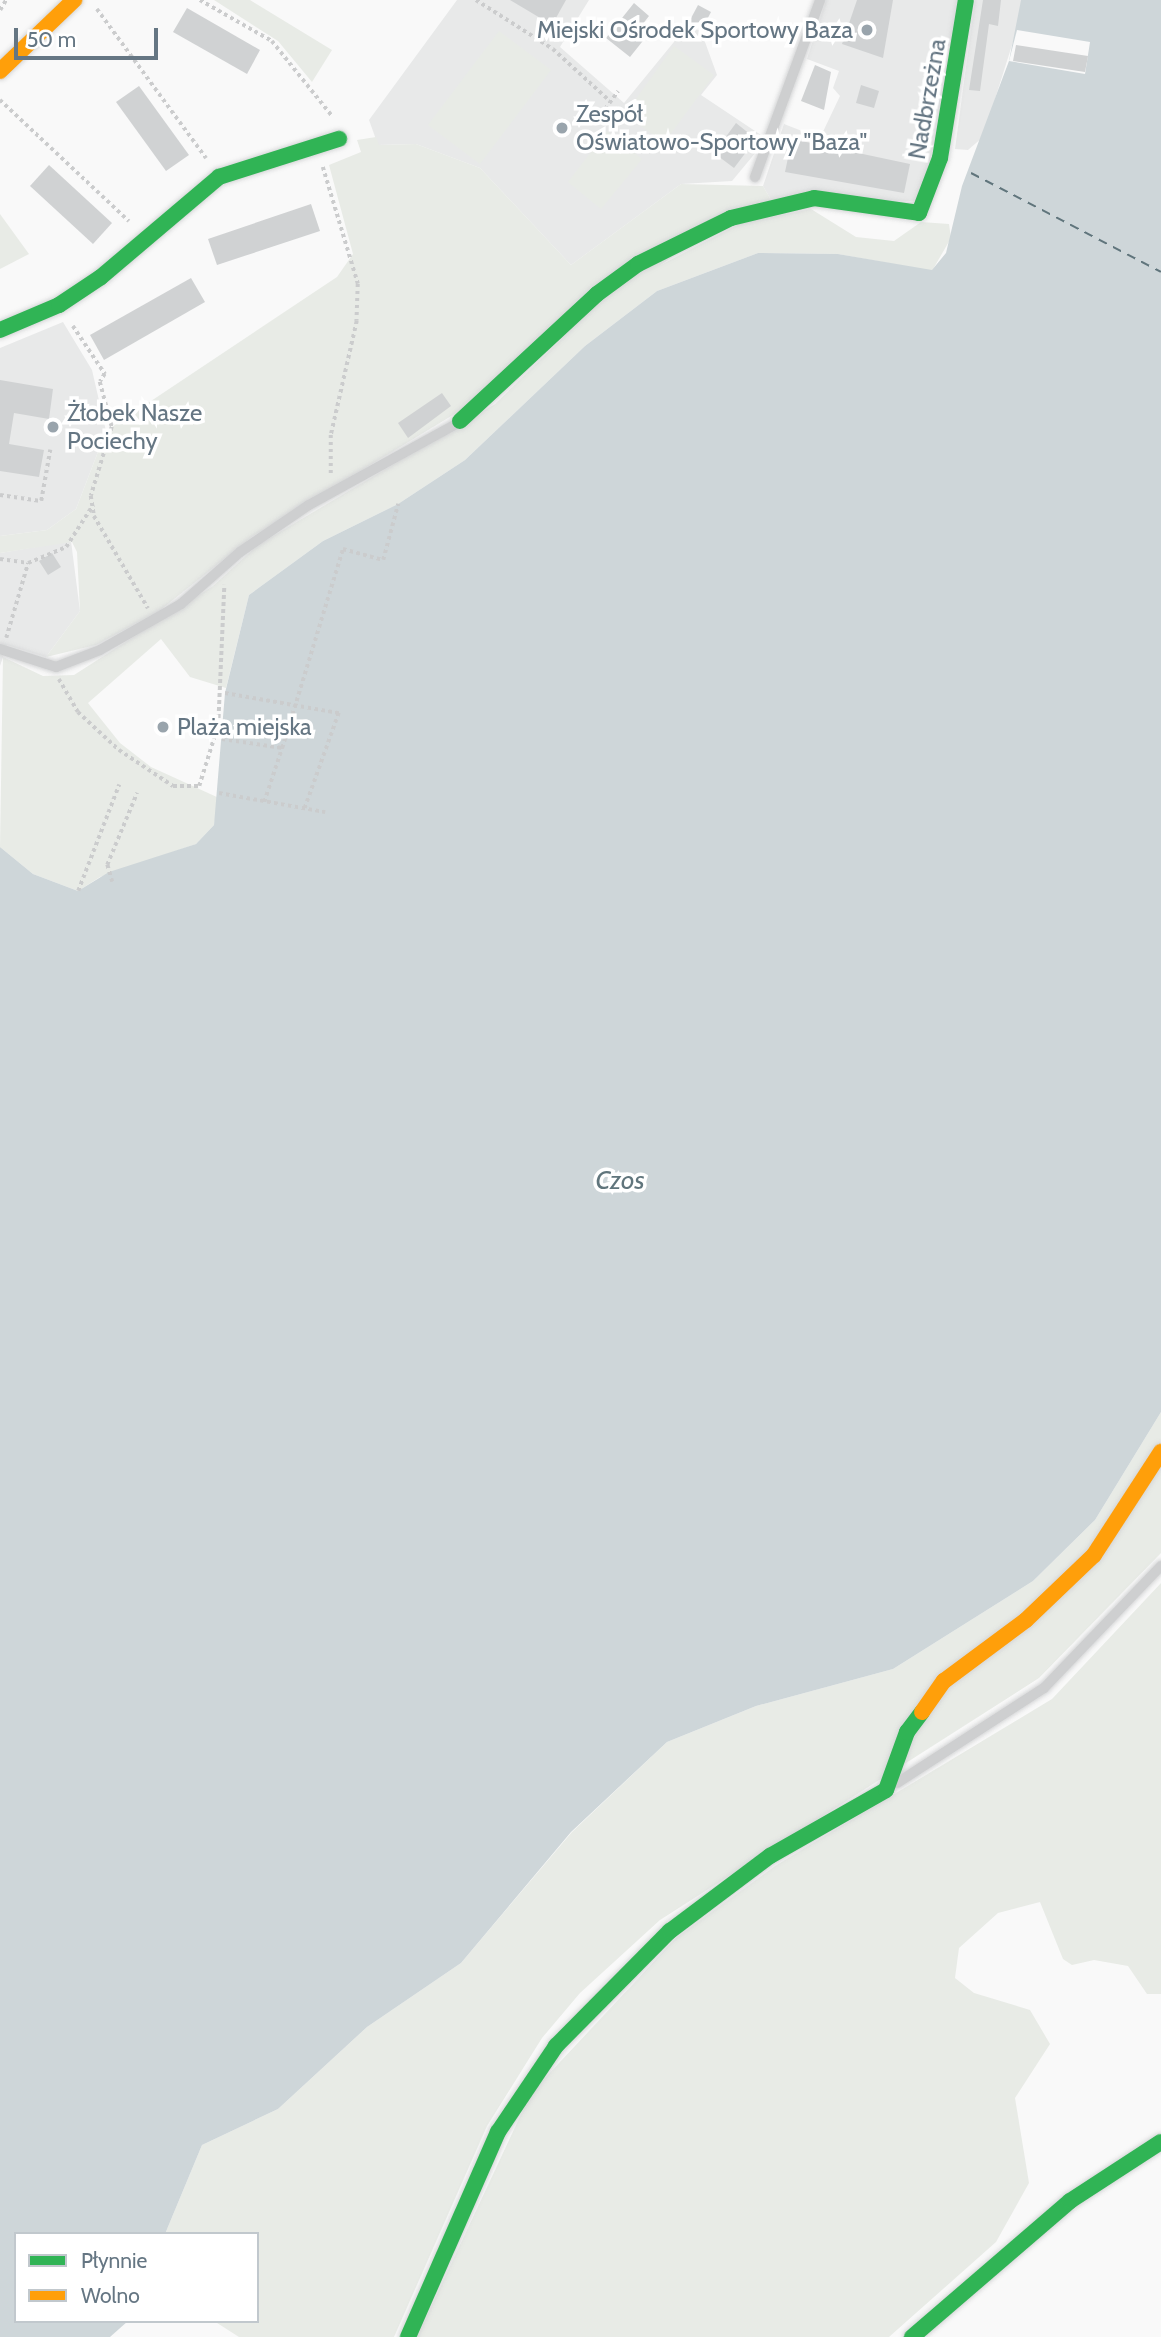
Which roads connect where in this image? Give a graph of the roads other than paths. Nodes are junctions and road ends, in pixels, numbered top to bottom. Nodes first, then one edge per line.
1 (74, 0) edge
2 (820, 0) edge
3 (966, 0) edge
4 (0, 72) edge
5 (339, 139) road end
6 (755, 177) dead end
7 (0, 330) edge
8 (460, 421) joint
9 (0, 649) edge
10 (1161, 1452) edge
11 (1161, 1566) edge
12 (886, 1790) junction
13 (1161, 2142) edge
14 (408, 2337) edge
15 (912, 2337) edge

1 - 4 street
2 - 6 lane
3 - 8 street, Nadbrzeżna
5 - 7 street
8 - 9 lane
10 - 12 street
11 - 12 lane
12 - 14 street
13 - 15 street

